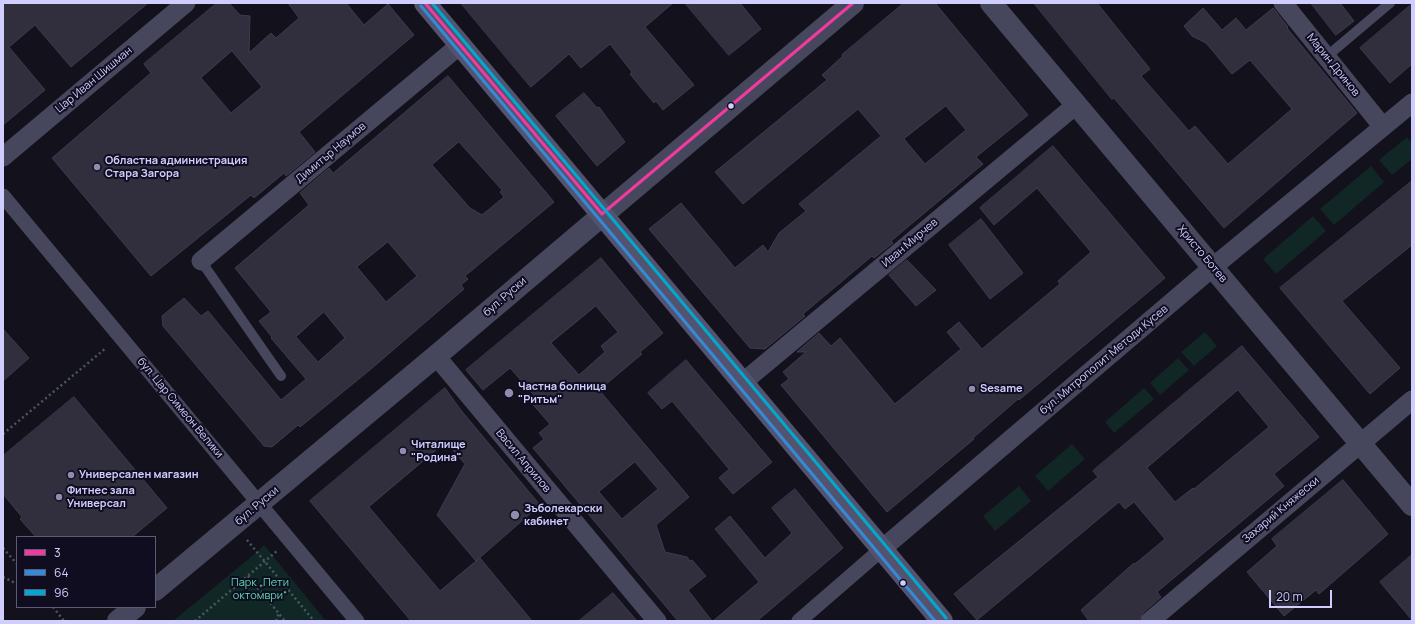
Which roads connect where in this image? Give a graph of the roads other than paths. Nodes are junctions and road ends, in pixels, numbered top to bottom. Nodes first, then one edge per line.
1 (186, 3) edge
2 (426, 3) edge
3 (853, 3) edge
4 (991, 3) edge
5 (1283, 3) edge
6 (1390, 3) edge
7 (460, 45) junction
8 (1326, 57) junction
9 (1412, 103) edge
10 (1077, 104) junction
11 (1383, 127) junction
12 (3, 157) edge
13 (3, 196) edge
14 (602, 214) junction
15 (201, 261) joint
16 (1214, 267) junction
17 (436, 356) junction
18 (281, 376) dead end
19 (742, 383) junction
20 (1412, 400) edge
21 (1360, 443) junction
22 (259, 504) junction
23 (1412, 505) edge
24 (882, 549) junction
25 (156, 589) edge
26 (134, 608) edge
27 (118, 621) edge
28 (357, 621) edge
29 (657, 621) edge
30 (799, 621) edge
31 (942, 621) edge
32 (1150, 621) edge

1 - 12 street, Цар Иван Шишман
2 - 7 main road
3 - 14 street, бул. Руски
4 - 10 street, Христо Ботев
5 - 8 street, Марин Дринов
6 - 8 lane
7 - 14 main road
7 - 15 street, Димитър Наумов
8 - 11 street, Марин Дринов
9 - 11 street, бул. Митрополит Методи Кусев
10 - 16 street, Христо Ботев
10 - 19 street, Иван Мирчев
11 - 16 street, бул. Митрополит Методи Кусев
13 - 22 street, бул. Цар Симеон Велики
14 - 17 street, бул. Руски
14 - 19 main road
15 - 18 lane
16 - 21 street, Христо Ботев
16 - 24 street, бул. Митрополит Методи Кусев
17 - 22 street, бул. Руски
17 - 29 street, Васил Априлов
19 - 24 main road
20 - 21 street, Захарий Княжески
21 - 23 street, Христо Ботев
21 - 32 street, Захарий Княжески
22 - 25 street, бул. Руски
22 - 28 street, бул. Цар Симеон Велики
24 - 30 street, бул. Митрополит Методи Кусев
24 - 31 main road
26 - 27 street

